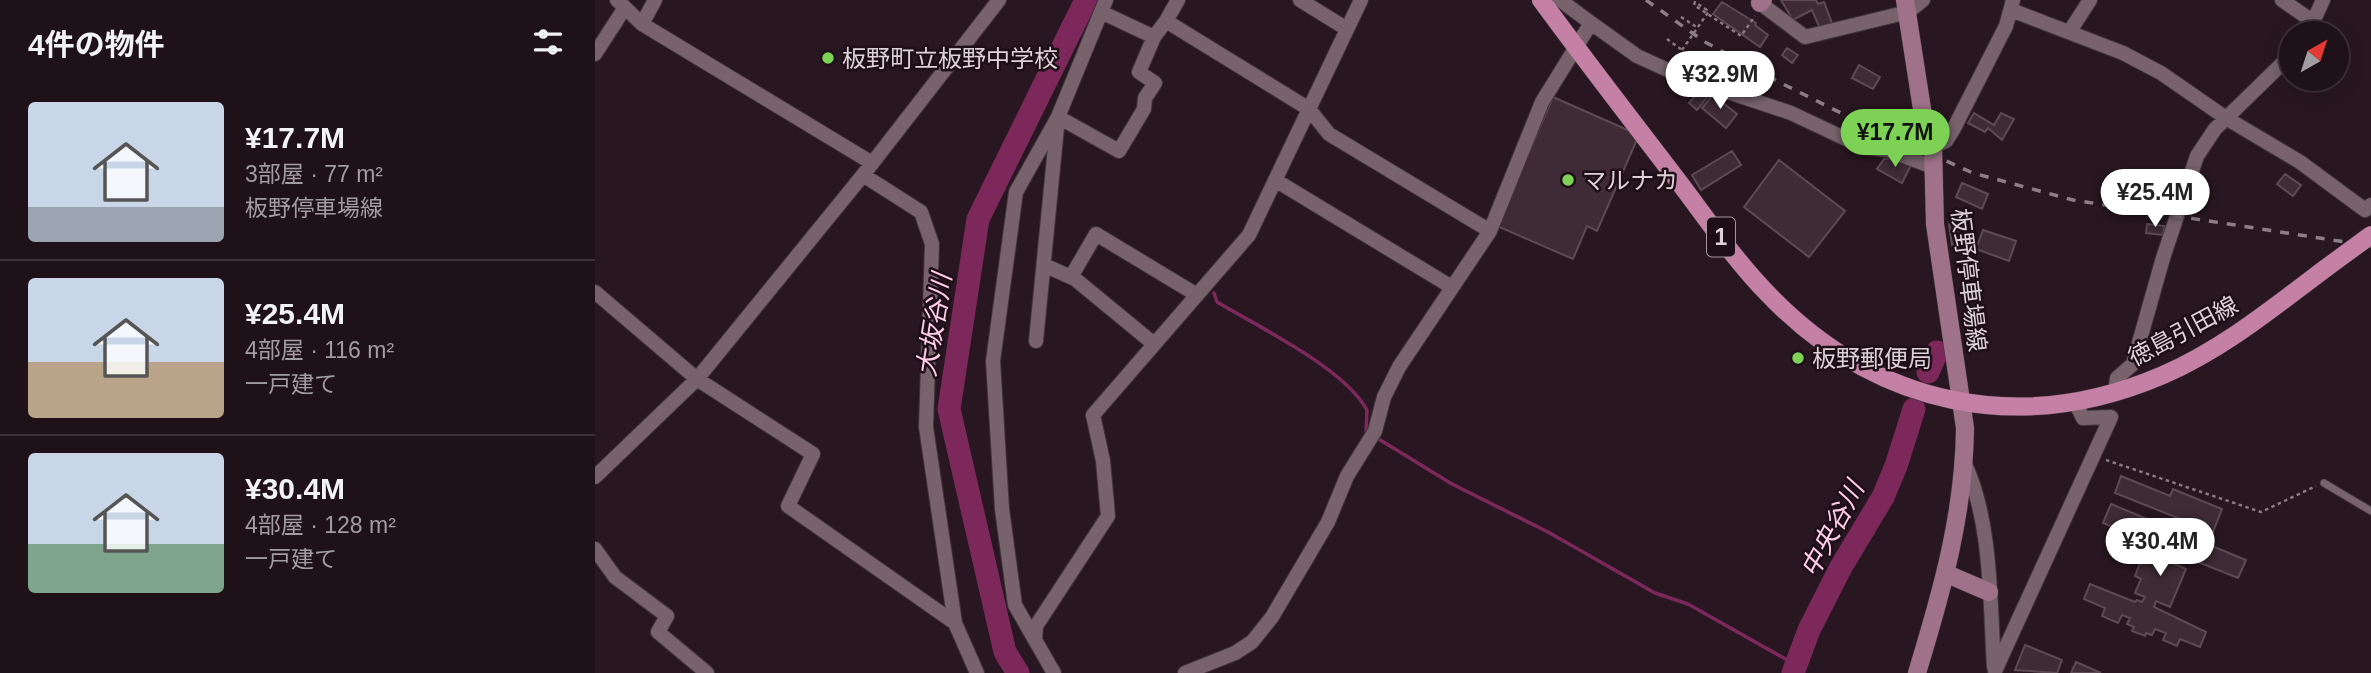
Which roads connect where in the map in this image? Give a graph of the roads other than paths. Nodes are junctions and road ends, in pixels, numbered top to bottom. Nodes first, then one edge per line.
1 (655, 0) edge
2 (999, 0) edge
3 (1178, 0) edge
4 (1300, 0) edge
5 (1361, 0) edge
6 (1541, 0) edge
7 (1560, 0) edge
8 (1923, 0) edge
9 (2090, 0) edge
10 (2282, 0) edge
11 (2323, 0) edge
12 (1762, 3) edge
13 (2012, 3) edge
14 (620, 4) edge
15 (1103, 6) edge
16 (1907, 6) edge
17 (2304, 21) edge
18 (2315, 21) edge
19 (1166, 22) junction
20 (1591, 23) junction
21 (642, 24) junction
22 (1347, 29) junction
23 (2070, 31) junction
24 (1154, 37) junction
25 (1576, 48) junction
26 (595, 54) edge
27 (2279, 67) edge
28 (1309, 109) junction
29 (1058, 117) junction
30 (2226, 118) junction
31 (1933, 147) junction
32 (1933, 167) junction
33 (868, 169) junction
34 (1275, 180) junction
35 (2369, 210) edge
36 (1490, 231) junction
37 (2371, 235) edge
38 (1044, 265) junction
39 (1071, 277) junction
40 (1450, 286) junction
41 (595, 292) edge
42 (1197, 295) junction
43 (1036, 341) dead end
44 (1154, 344) junction
45 (697, 379) junction
46 (2115, 393) junction
47 (1960, 401) junction
48 (2075, 402) junction
49 (1964, 462) junction
50 (595, 477) edge
51 (2324, 483) road end
52 (2371, 511) edge
53 (595, 549) edge
54 (1947, 574) junction
55 (1989, 592) junction
56 (955, 623) junction
57 (1035, 640) junction
58 (1994, 672) edge
59 (707, 673) edge
60 (977, 673) edge
61 (1054, 673) edge
62 (1185, 673) edge
63 (1917, 673) edge

1 - 21 street
2 - 33 street
3 - 19 street
4 - 22 street
5 - 22 street
6 - 25 main road, 徳島引田線 / 1
7 - 20 street
8 - 16 street
9 - 23 street
10 - 17 street
11 - 18 street
12 - 16 street
13 - 23 street
13 - 31 street
14 - 21 street
14 - 26 street
15 - 24 street
15 - 29 street
16 - 31 main road, 板野停車場線
19 - 24 street
19 - 28 street
20 - 25 street
20 - 32 street
21 - 33 street
22 - 28 street
23 - 30 street
24 - 29 street
25 - 36 street
25 - 47 main road, 徳島引田線 / 1
27 - 30 street
28 - 34 street
28 - 36 street
29 - 38 street
29 - 57 street
30 - 35 street
30 - 46 street
31 - 32 main road, 板野停車場線
32 - 47 main road, 板野停車場線
33 - 45 street
33 - 56 street
34 - 40 street
34 - 42 street
36 - 40 street
37 - 46 main road, 徳島引田線 / 1, bridge
38 - 39 street
38 - 43 street
39 - 42 street
39 - 44 street
40 - 62 street
41 - 45 street
42 - 44 street
44 - 57 street
45 - 50 street
45 - 56 street
46 - 48 main road, 徳島引田線 / 1
47 - 48 main road, 徳島引田線 / 1
47 - 49 main road, 板野停車場線
48 - 58 street
49 - 54 main road, 板野停車場線
49 - 55 street
51 - 52 lane
53 - 59 street
54 - 55 main road
54 - 63 main road, 板野停車場線
55 - 58 street
56 - 60 street
57 - 61 street

